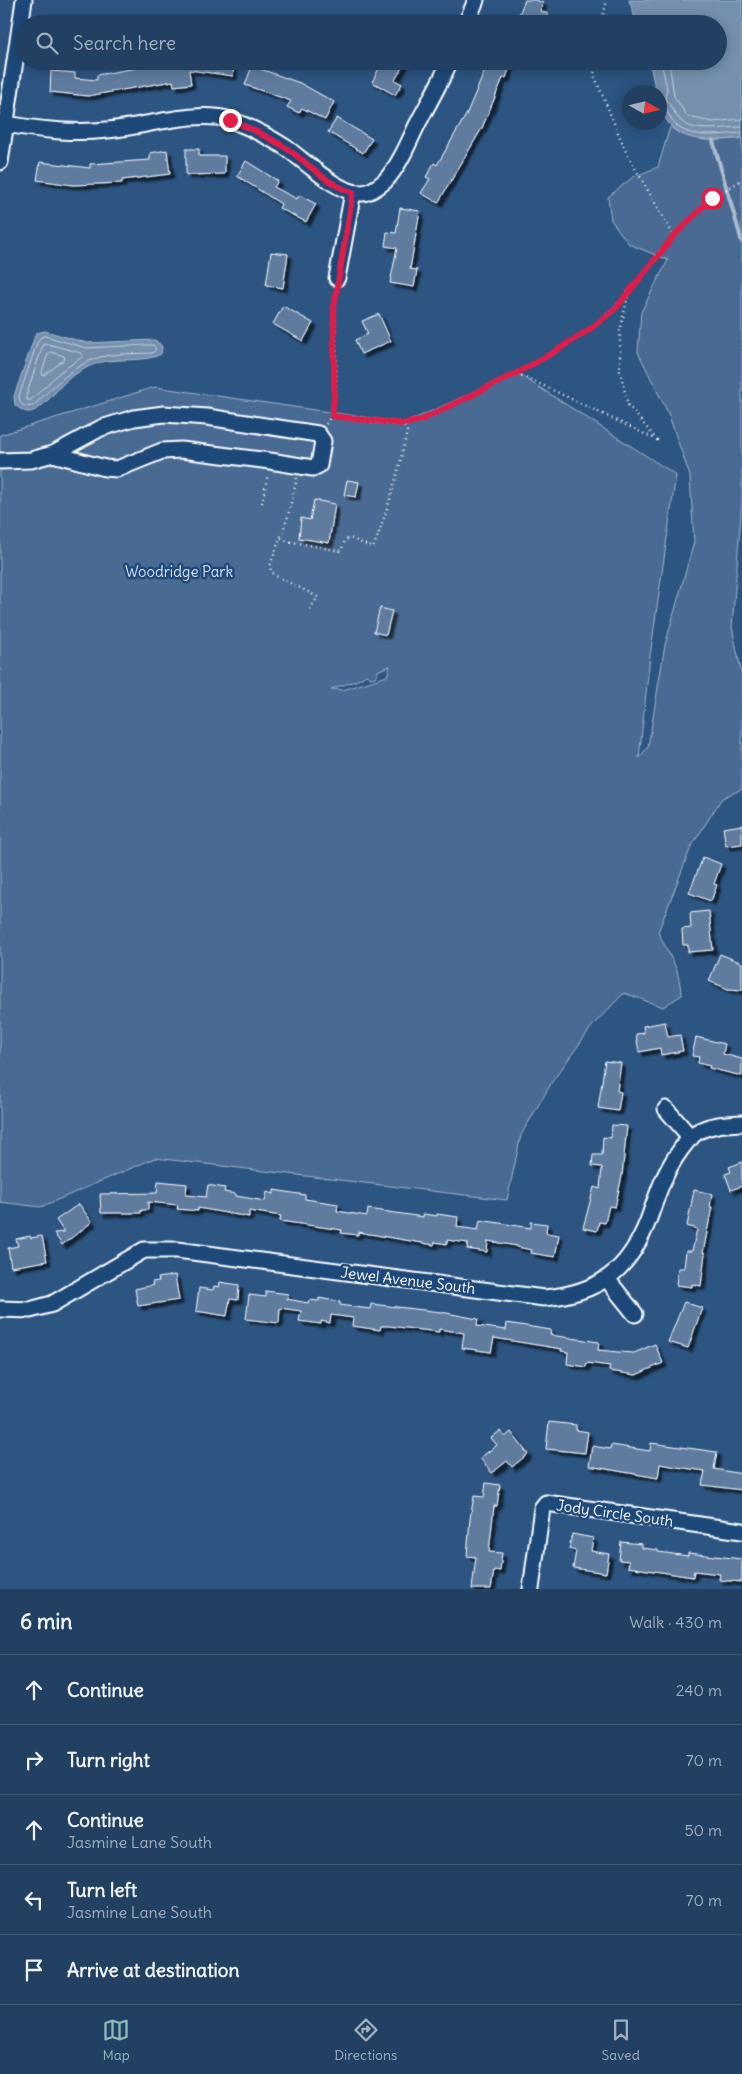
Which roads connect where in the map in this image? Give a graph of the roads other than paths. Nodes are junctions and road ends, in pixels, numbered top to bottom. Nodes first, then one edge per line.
1 (24, 0) edge
2 (476, 0) edge
3 (22, 15) edge
4 (470, 15) edge
5 (15, 62) edge
6 (445, 70) edge
7 (6, 124) junction
8 (0, 162) edge
9 (353, 192) junction
10 (337, 278) road end
11 (53, 454) junction
12 (0, 462) edge
13 (666, 1109) dead end
14 (742, 1122) edge
15 (691, 1138) junction
16 (607, 1279) junction
17 (0, 1309) edge
18 (635, 1314) dead end
19 (742, 1531) edge
20 (531, 1589) edge

1 - 3 street
2 - 4 street
5 - 7 street
6 - 9 street
7 - 8 street
7 - 9 street
9 - 10 street
11 - 11 street
11 - 12 street
13 - 15 street
14 - 15 street, Jewel Avenue South
15 - 16 street, Jewel Avenue South
16 - 17 street, Jewel Avenue South
16 - 18 street
19 - 20 street, Jody Circle South

